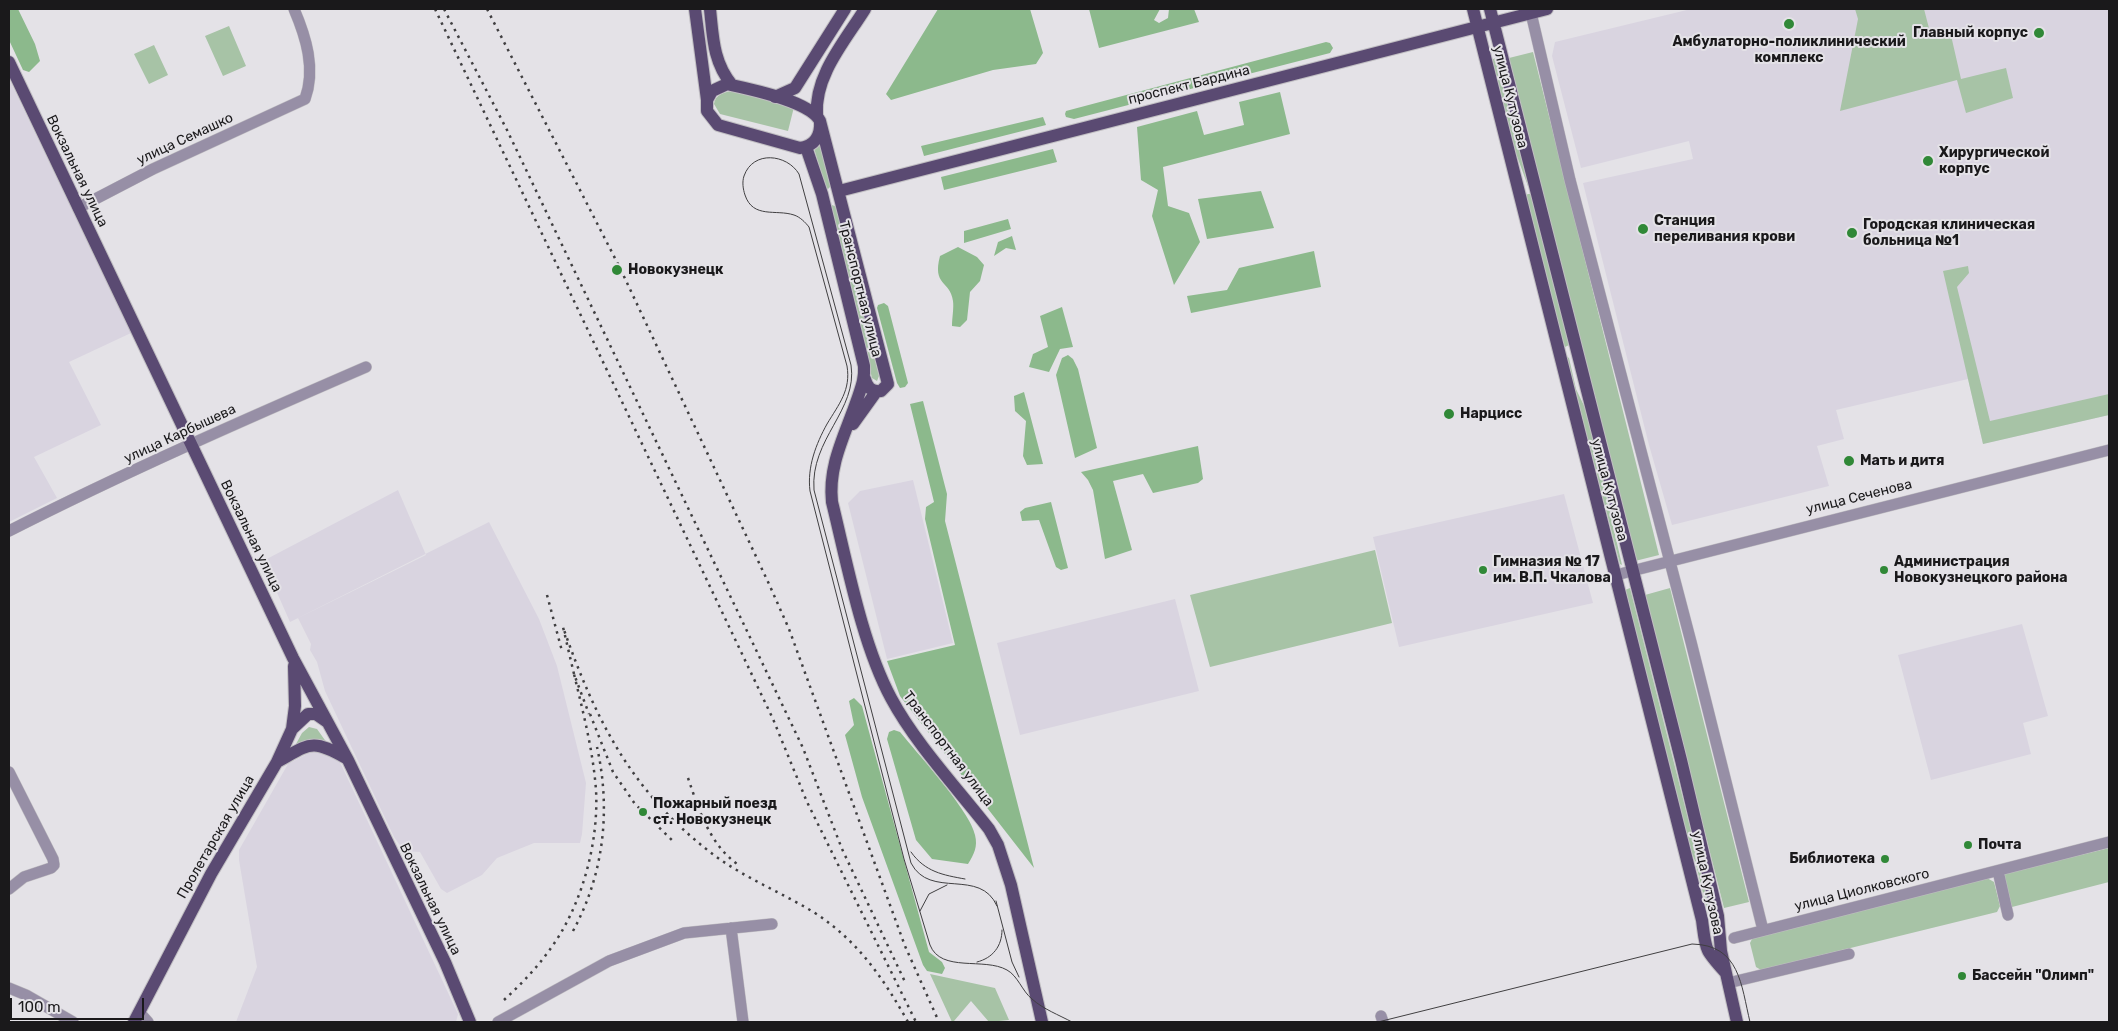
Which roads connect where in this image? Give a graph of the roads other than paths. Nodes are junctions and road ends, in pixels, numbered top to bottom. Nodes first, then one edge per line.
1 (294, 9) edge
2 (695, 9) edge
3 (710, 9) edge
4 (845, 9) edge
5 (865, 9) edge
6 (1473, 9) edge
7 (1490, 9) edge
8 (1547, 9) edge
9 (1531, 13) junction
10 (1494, 22) junction
11 (1477, 27) junction
12 (9, 62) edge
13 (732, 85) junction
14 (775, 97) junction
15 (707, 100) junction
16 (818, 118) junction
17 (806, 147) junction
18 (839, 191) junction
19 (822, 194) junction
20 (78, 208) junction
21 (366, 367) dead end
22 (865, 379) junction
23 (881, 390) junction
24 (190, 445) junction
25 (839, 447) junction
26 (2109, 450) edge
27 (9, 531) edge
28 (1670, 561) junction
29 (1633, 571) junction
30 (1616, 575) junction
31 (293, 658) junction
32 (326, 721) junction
33 (292, 729) junction
34 (348, 760) junction
35 (277, 762) junction
36 (9, 772) edge
37 (2109, 842) edge
38 (1998, 871) junction
39 (9, 889) edge
40 (2008, 915) dead end
41 (772, 924) dead end
42 (731, 928) junction
43 (1763, 930) junction
44 (1734, 938) dead end
45 (1849, 954) dead end
46 (1726, 978) junction
47 (9, 988) edge
48 (1038, 1009) junction
49 (140, 1019) edge
50 (74, 1022) edge
51 (470, 1022) edge
52 (498, 1022) edge
53 (743, 1022) edge
54 (1042, 1022) edge
55 (1051, 1022) edge
56 (1737, 1022) edge

1 - 20 street, улица Семашко
2 - 15 main road
3 - 13 main road
4 - 14 main road
5 - 16 main road
6 - 11 main road, улица Кутузова
7 - 10 main road, улица Кутузова
8 - 9 main road, проспект Бардина
9 - 10 main road, проспект Бардина
9 - 28 street
10 - 11 main road, проспект Бардина
10 - 29 main road, улица Кутузова
11 - 18 main road, проспект Бардина
11 - 30 main road, улица Кутузова
12 - 20 main road, Вокзальная улица
13 - 14 main road
13 - 15 main road
14 - 16 main road
15 - 17 main road
16 - 17 main road
16 - 18 main road, Транспортная улица
17 - 19 main road, Транспортная улица
18 - 19 main road, проспект Бардина
18 - 23 main road, Транспортная улица
19 - 22 main road, Транспортная улица
20 - 24 main road, Вокзальная улица
21 - 24 street, улица Карбышева
22 - 23 main road
22 - 25 main road, Транспортная улица
23 - 25 main road, Транспортная улица
24 - 27 street, улица Карбышева
24 - 31 main road, Вокзальная улица
25 - 48 main road, Транспортная улица
26 - 28 street, улица Сеченова
28 - 29 street, улица Сеченова
28 - 43 street
29 - 30 street, улица Сеченова
29 - 46 main road, улица Кутузова
30 - 46 main road, улица Кутузова
31 - 32 main road, Вокзальная улица
31 - 33 main road, Пролетарская улица
32 - 33 main road
32 - 34 main road, Вокзальная улица
33 - 35 main road, Пролетарская улица
34 - 35 main road
34 - 51 main road, Вокзальная улица
35 - 49 main road, Пролетарская улица
36 - 39 street
37 - 38 street, улица Циолковского
38 - 40 street
38 - 43 street, улица Циолковского
41 - 42 street
42 - 52 street
42 - 53 street
43 - 44 street, улица Циолковского
45 - 46 street
46 - 56 main road, улица Кутузова
47 - 50 street
48 - 54 main road, Транспортная улица
48 - 55 main road

